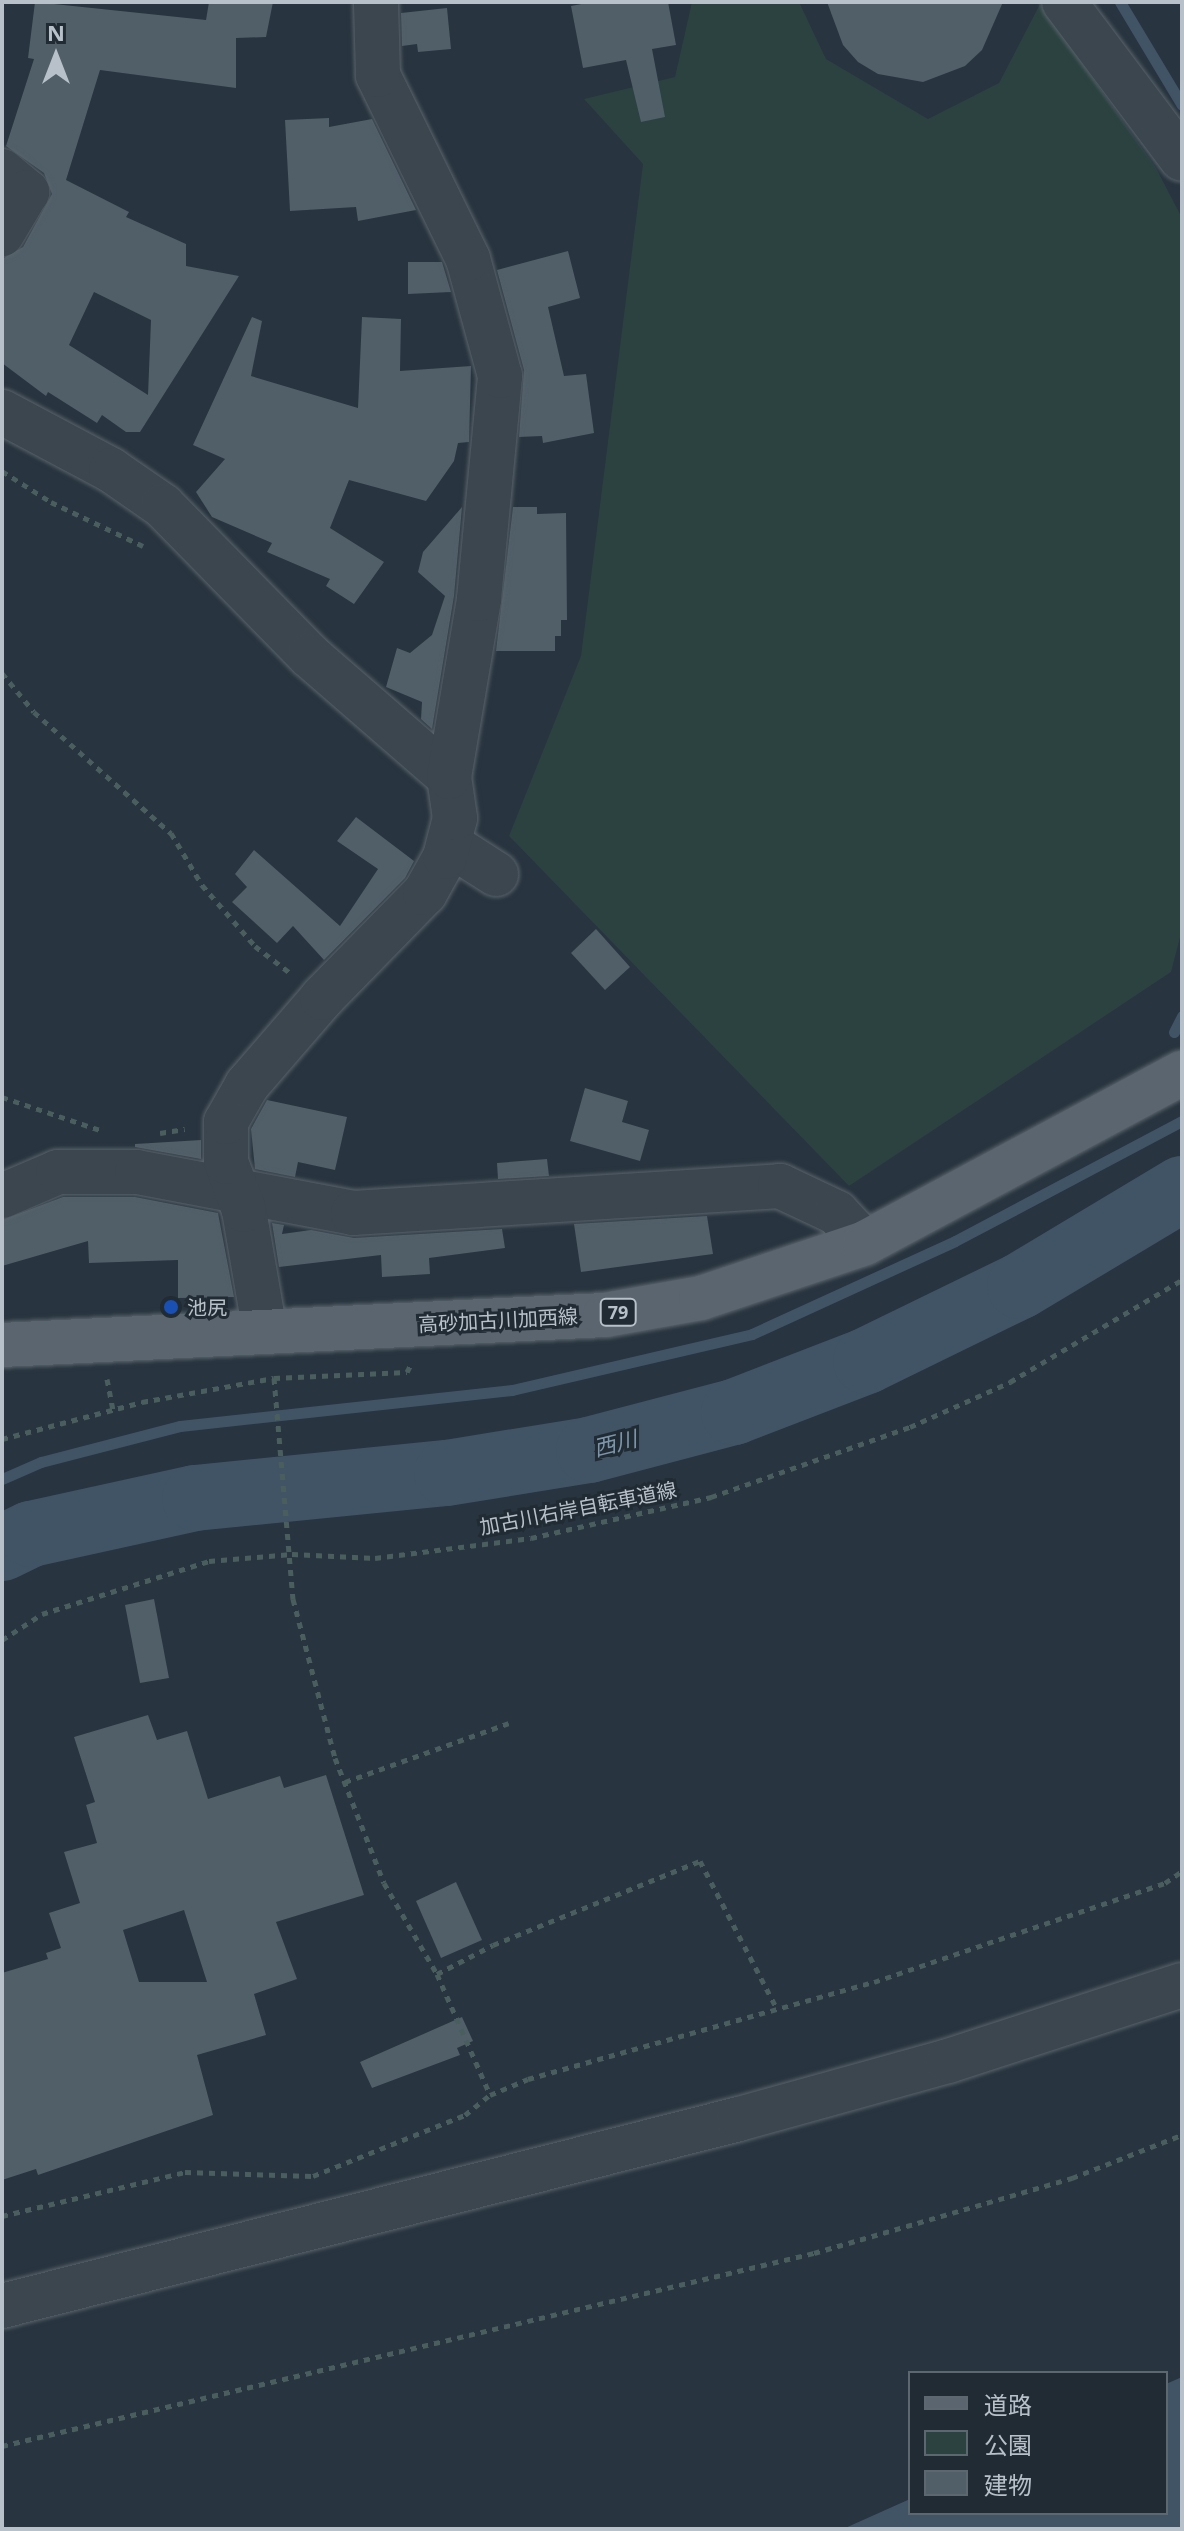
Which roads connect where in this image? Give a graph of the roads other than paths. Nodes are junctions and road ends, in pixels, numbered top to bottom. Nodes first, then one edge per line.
1 (376, 2) edge
2 (1064, 2) edge
3 (1182, 159) edge
4 (2, 171) edge
5 (2, 234) edge
6 (2, 412) edge
7 (449, 777) junction
8 (449, 844) junction
9 (496, 874) dead end
10 (1182, 1073) edge
11 (237, 1189) junction
12 (2, 1196) edge
13 (865, 1243) junction
14 (265, 1332) junction
15 (2, 1345) edge
16 (1182, 1985) edge
17 (2, 2306) edge

1 - 7 street
2 - 3 street
4 - 5 street
6 - 7 street
7 - 8 street
8 - 9 street
8 - 11 street
10 - 13 main road, 高砂加古川加西線 / 79
11 - 12 street
11 - 13 street
11 - 14 street
13 - 14 main road, 高砂加古川加西線 / 79
14 - 15 main road, 高砂加古川加西線 / 79
16 - 17 street

